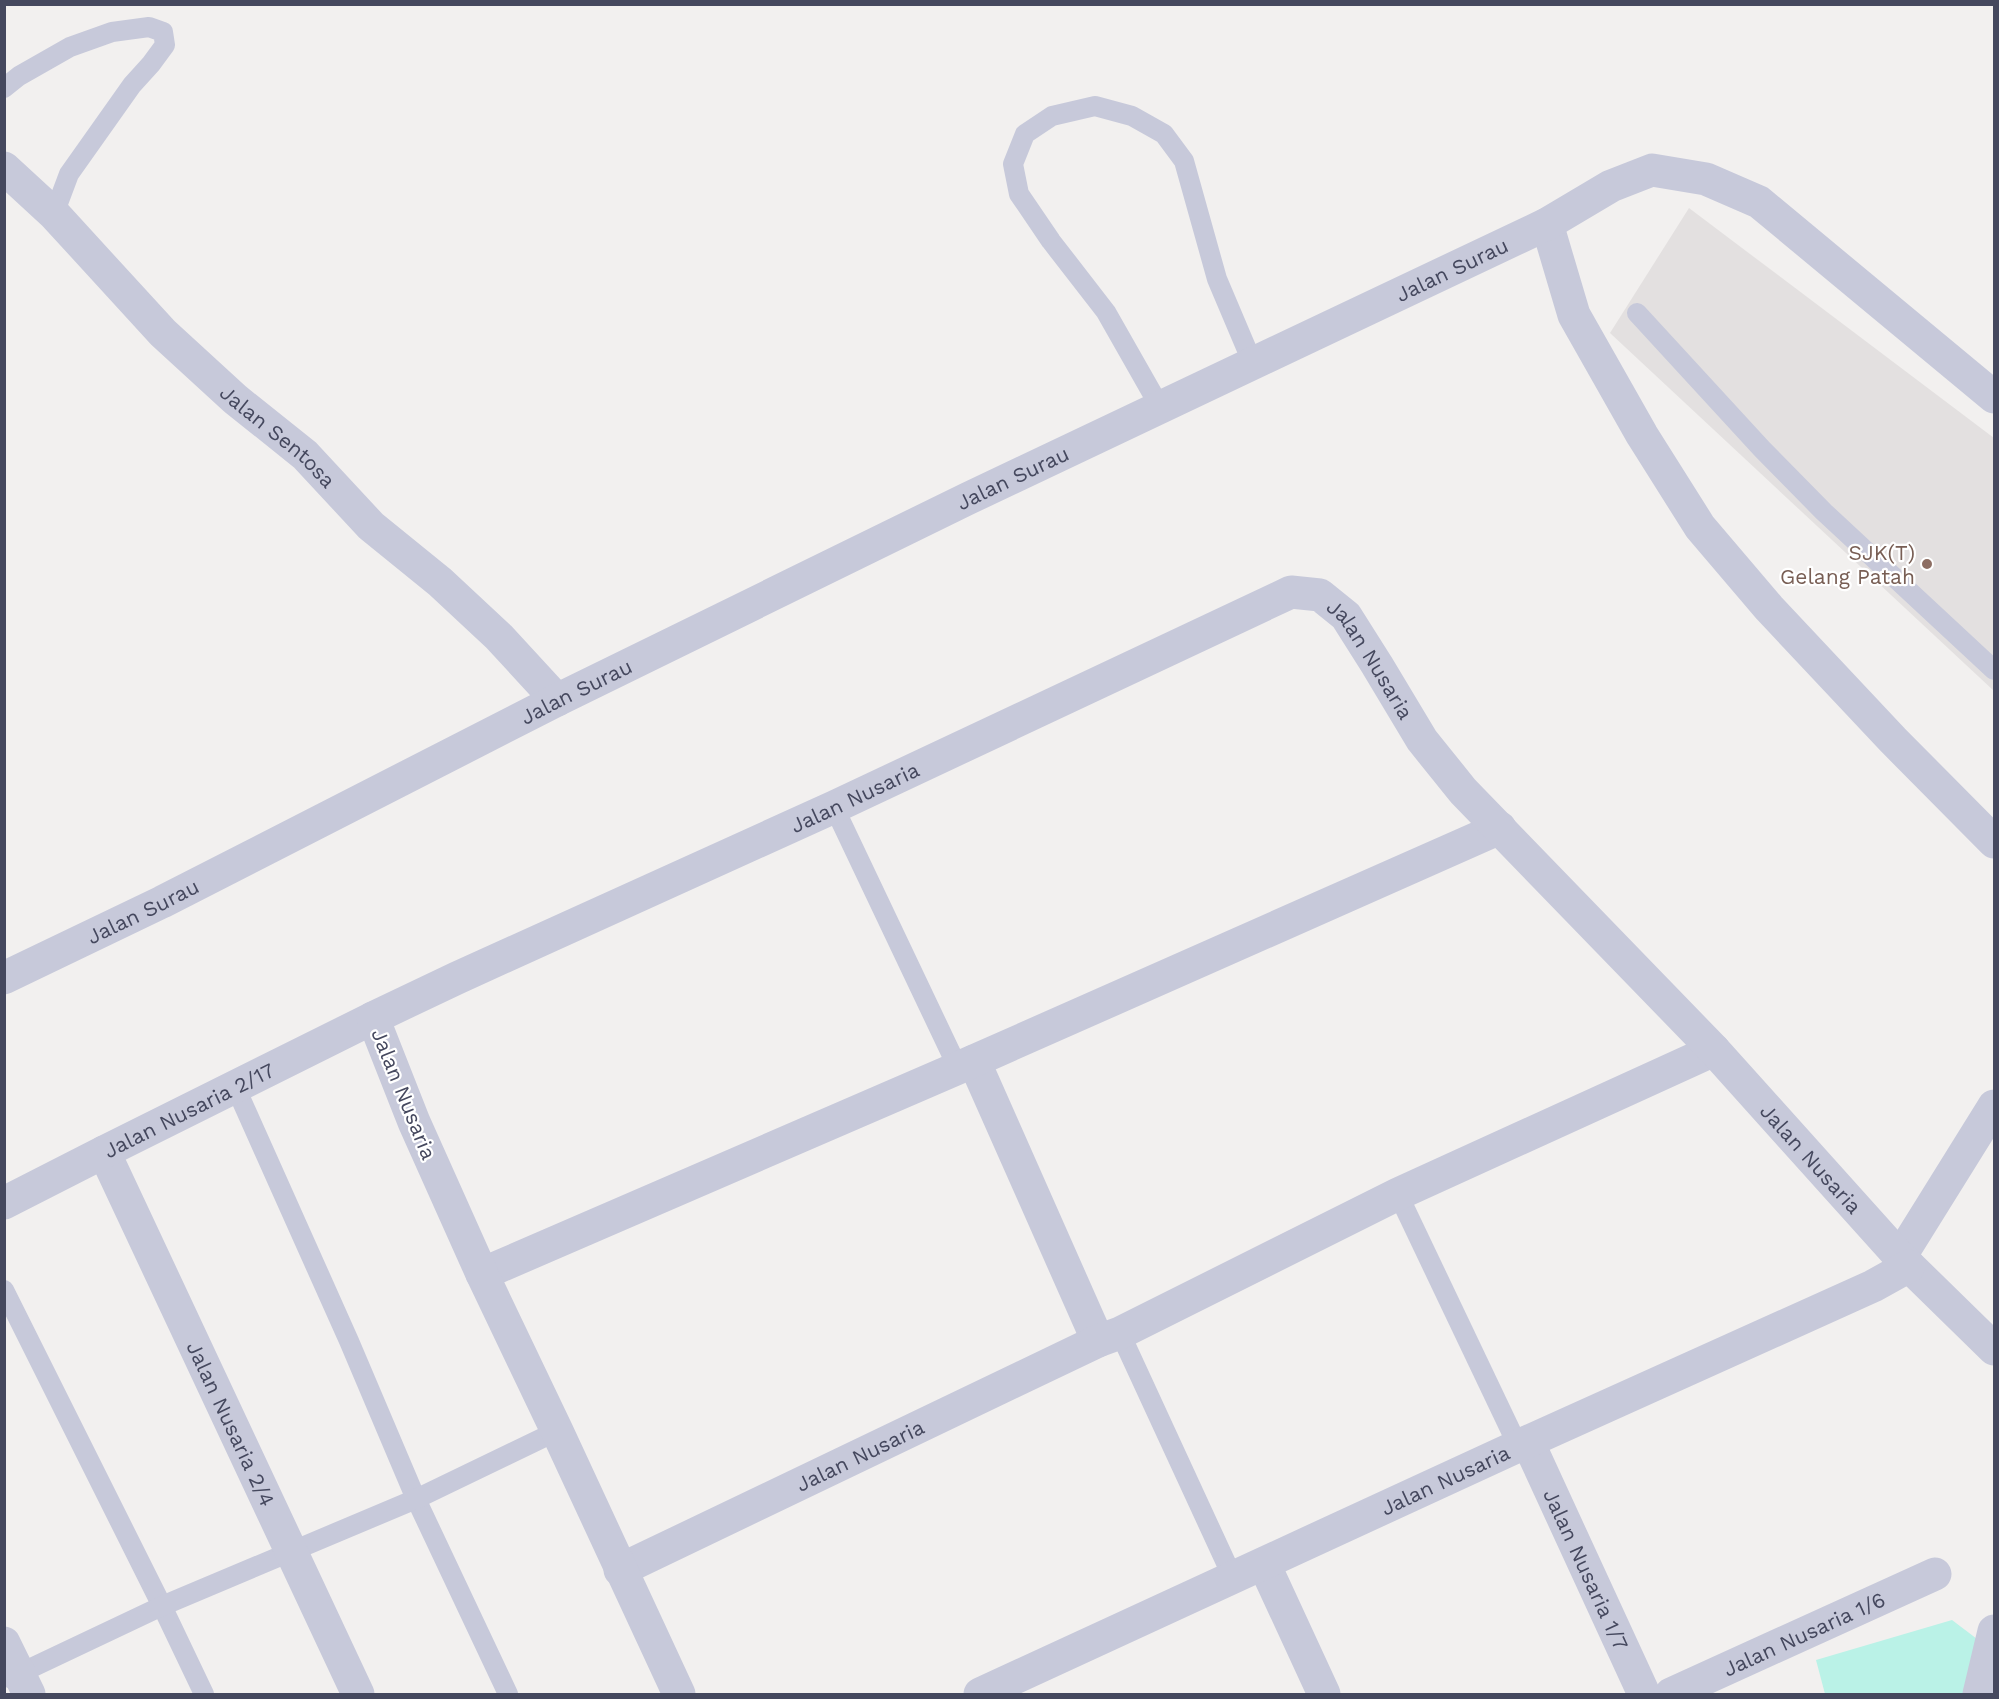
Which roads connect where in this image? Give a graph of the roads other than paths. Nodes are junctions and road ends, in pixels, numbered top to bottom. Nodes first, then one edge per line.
1 (4, 88) edge
2 (4, 168) edge
3 (54, 214) junction
4 (1547, 224) junction
5 (1637, 313) dead end
6 (1253, 364) junction
7 (1995, 397) edge
8 (1160, 407) junction
9 (1995, 670) edge
10 (557, 700) junction
11 (834, 807) junction
12 (1500, 828) junction
13 (1995, 842) edge
14 (4, 978) edge
15 (373, 1018) junction
16 (1714, 1050) junction
17 (966, 1065) junction
18 (235, 1086) junction
19 (1995, 1106) edge
20 (104, 1152) junction
21 (1398, 1194) junction
22 (4, 1203) edge
23 (1905, 1261) junction
24 (482, 1274) junction
25 (4, 1290) edge
26 (1109, 1337) junction
27 (1995, 1349) edge
28 (557, 1431) junction
29 (1523, 1444) junction
30 (416, 1499) junction
31 (291, 1551) junction
32 (1264, 1564) junction
33 (620, 1570) junction
34 (1935, 1574) dead end
35 (1233, 1578) junction
36 (162, 1606) junction
37 (1995, 1631) edge
38 (4, 1643) edge
39 (17, 1683) edge
40 (994, 1692) edge
41 (204, 1695) edge
42 (358, 1695) edge
43 (508, 1695) edge
44 (679, 1695) edge
45 (1324, 1695) edge
46 (1644, 1695) edge
47 (1671, 1695) edge
48 (1979, 1695) edge

1 - 3 lane
2 - 3 street, Jalan Sentosa
3 - 10 street, Jalan Sentosa
4 - 6 street, Jalan Surau
4 - 7 street, Jalan Surau
4 - 13 street
5 - 9 lane
6 - 8 street, Jalan Surau
6 - 8 lane
8 - 10 street, Jalan Surau
10 - 14 street, Jalan Surau
11 - 12 street, Jalan Nusaria
11 - 15 street, Jalan Nusaria
11 - 17 lane
12 - 16 street, Jalan Nusaria
12 - 17 street
15 - 18 street, Jalan Nusaria 2/17
15 - 24 street, Jalan Nusaria
16 - 21 street, Jalan Nusaria
16 - 23 street, Jalan Nusaria
17 - 24 street
17 - 26 street
18 - 20 street, Jalan Nusaria 2/17
18 - 30 lane
19 - 23 street
20 - 22 street, Jalan Nusaria 2/17
20 - 31 street, Jalan Nusaria 2/4
21 - 26 street, Jalan Nusaria
21 - 29 lane
23 - 27 street, Jalan Nusaria
23 - 29 street, Jalan Nusaria
24 - 28 street, Jalan Nusaria
25 - 36 lane
26 - 33 street, Jalan Nusaria
26 - 35 lane
28 - 30 lane
28 - 33 street, Jalan Nusaria
29 - 32 street, Jalan Nusaria
29 - 46 street, Jalan Nusaria 1/7
30 - 31 lane
30 - 43 lane
31 - 36 lane
31 - 42 street, Jalan Nusaria 2/4
32 - 35 street, Jalan Nusaria
32 - 45 street
33 - 44 street, Jalan Nusaria
34 - 47 street, Jalan Nusaria 1/6
35 - 40 street, Jalan Nusaria
36 - 39 lane
36 - 41 lane
37 - 48 street
38 - 39 street

